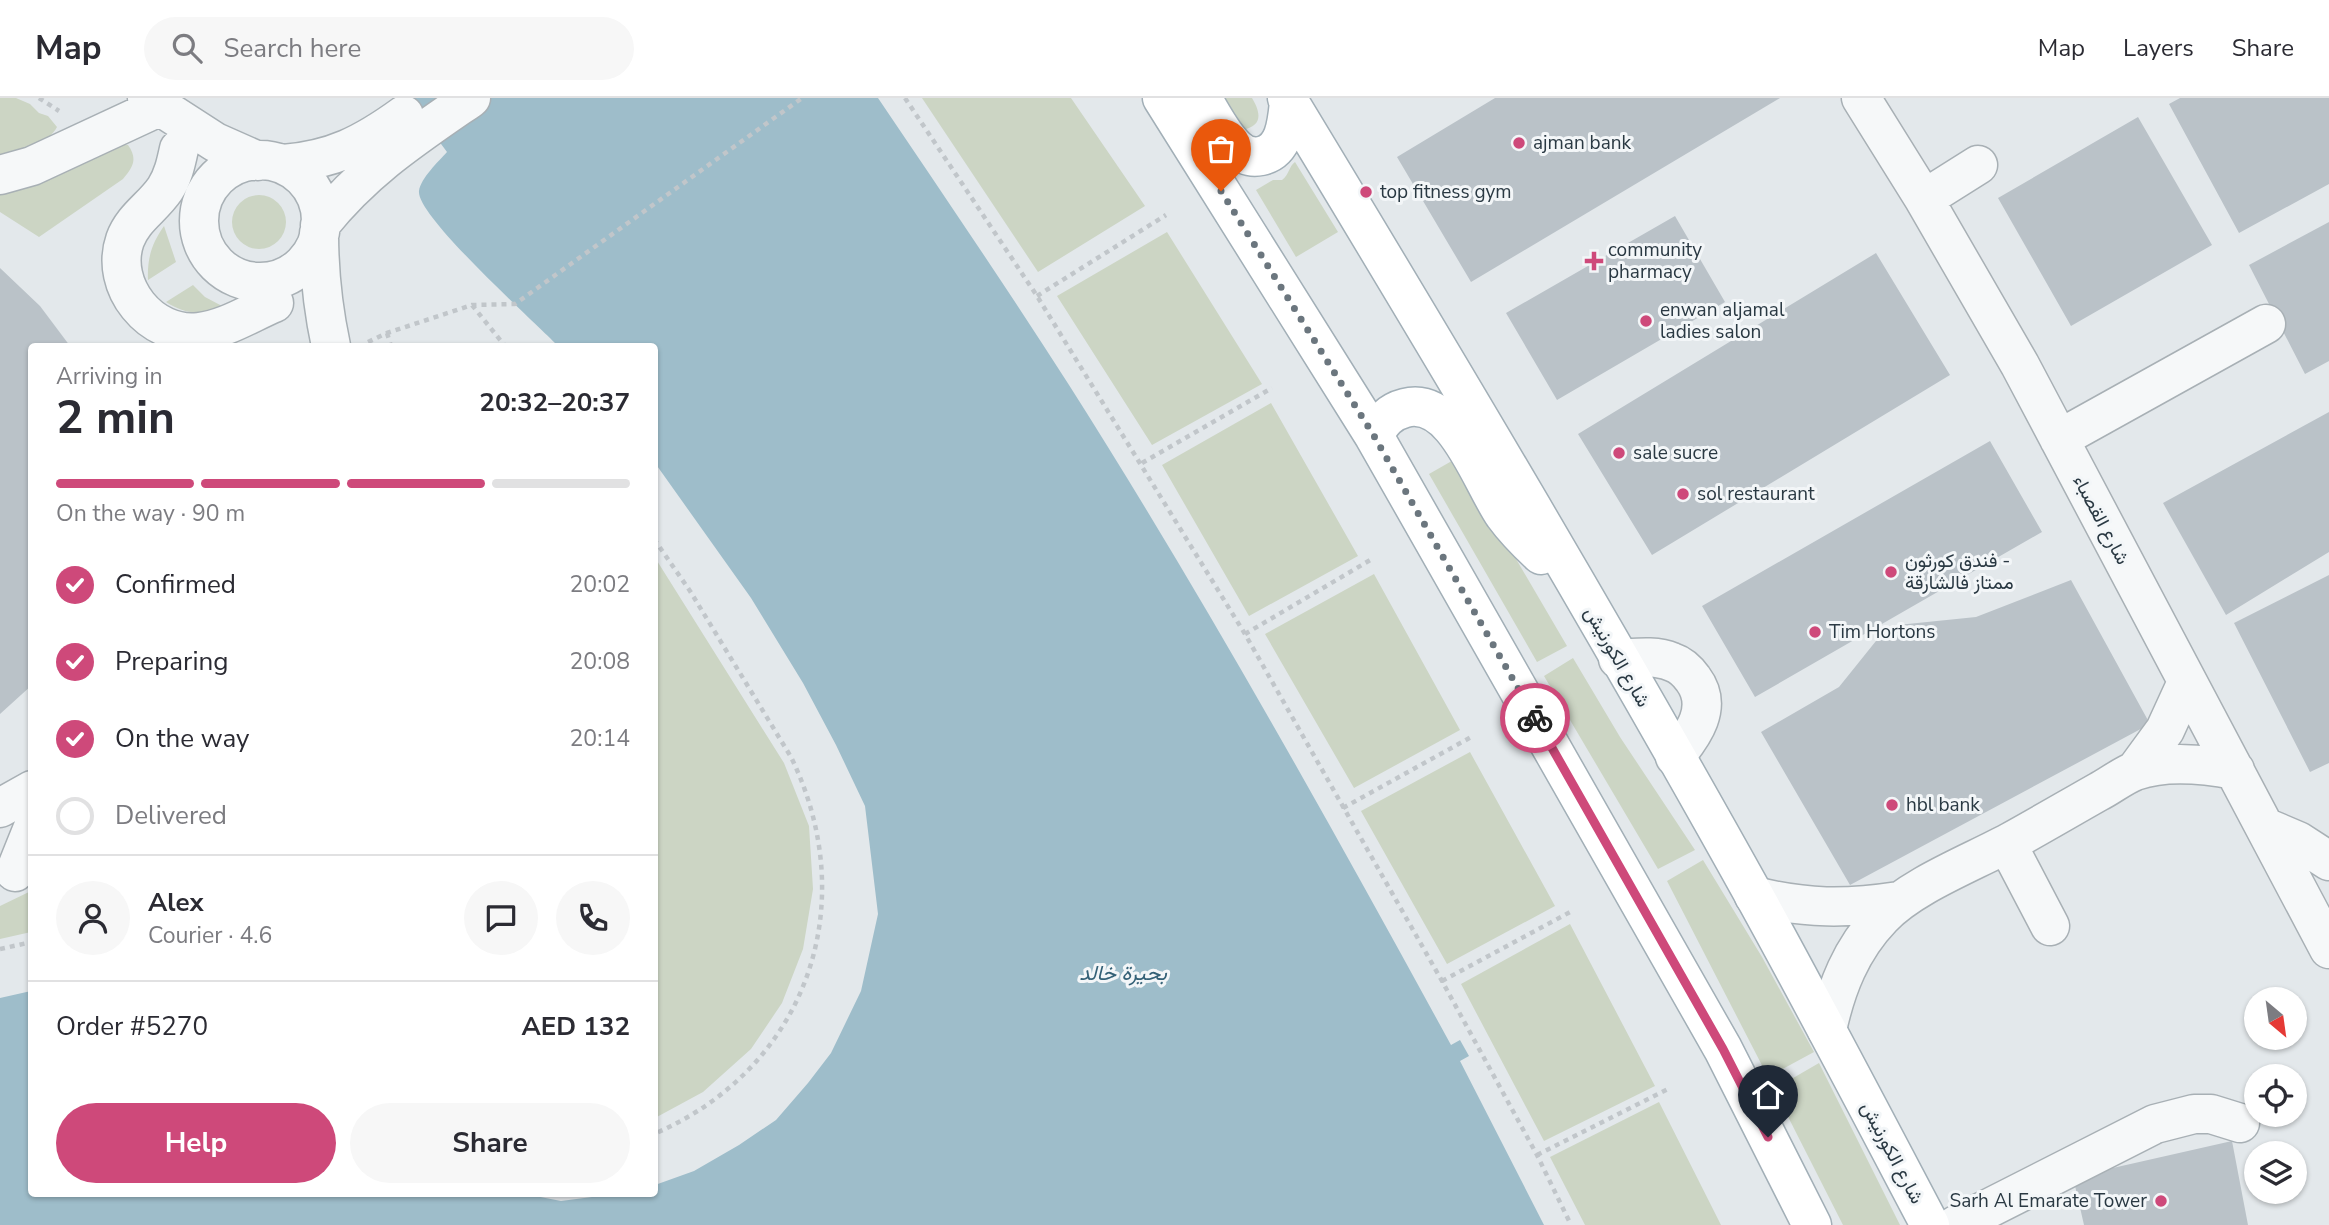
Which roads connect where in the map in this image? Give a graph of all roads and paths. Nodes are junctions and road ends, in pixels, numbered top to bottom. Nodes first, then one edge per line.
1 (429, 98) edge
2 (471, 98) edge
3 (802, 98) edge
4 (905, 98) edge
5 (1162, 98) edge
6 (1202, 98) edge
7 (1861, 98) edge
8 (1288, 100) edge
9 (153, 102) edge
10 (180, 149) junction
11 (377, 149) junction
12 (270, 162) junction
13 (1978, 165) dead end
14 (0, 176) edge
15 (1924, 199) junction
16 (200, 213) junction
17 (1166, 215) dead end
18 (320, 229) junction
19 (243, 280) junction
20 (1037, 296) junction
21 (274, 303) junction
22 (472, 305) junction
23 (2266, 324) dead end
24 (387, 333) junction
25 (318, 343) edge
26 (330, 343) edge
27 (366, 343) edge
28 (390, 343) edge
29 (503, 343) edge
30 (1272, 388) dead end
31 (1374, 436) junction
32 (2059, 439) junction
33 (1142, 463) junction
34 (658, 545) edge
35 (1372, 559) dead end
36 (1573, 580) junction
37 (1245, 634) junction
38 (1618, 659) junction
39 (2187, 682) junction
40 (1473, 736) dead end
41 (1675, 757) junction
42 (2235, 770) junction
43 (2135, 771) junction
44 (28, 792) edge
45 (0, 808) edge
46 (1343, 808) junction
47 (28, 841) edge
48 (2310, 841) edge
49 (2007, 844) junction
50 (16, 873) edge
51 (1754, 896) junction
52 (1899, 901) junction
53 (1572, 911) dead end
54 (2050, 926) dead end
55 (28, 943) edge
56 (0, 949) edge
57 (2329, 949) edge
58 (1442, 981) junction
59 (1827, 1030) junction
60 (1668, 1089) dead end
61 (2240, 1123) dead end
62 (658, 1132) edge
63 (1537, 1155) junction
64 (1571, 1225) edge
65 (1812, 1225) edge
66 (1930, 1225) edge
67 (1956, 1225) edge

1 - 11 street
2 - 11 street
3 - 22 path
4 - 20 path
5 - 31 main road
6 - 8 main road
7 - 15 street, شارع القصباء
8 - 36 main road, شارع الكورنيش
9 - 10 street
9 - 12 street
9 - 14 street
10 - 16 street
10 - 21 street
11 - 12 street
11 - 18 street
12 - 16 street
12 - 18 street
13 - 15 street
15 - 32 street, شارع القصباء
16 - 19 street
17 - 20 path
18 - 19 street
18 - 26 street
19 - 21 street
20 - 33 path
21 - 25 street
22 - 24 path
22 - 29 path
23 - 32 street
24 - 27 path
24 - 28 path
30 - 33 path
31 - 36 main road
31 - 65 main road
32 - 39 street, شارع القصباء
33 - 37 path
34 - 62 path
35 - 37 path
36 - 38 main road, شارع الكورنيش
37 - 46 path
38 - 41 main road, شارع الكورنيش
38 - 41 street
39 - 42 street, شارع القصباء
39 - 43 street
40 - 46 path
41 - 51 main road, شارع الكورنيش
42 - 43 street
42 - 48 street, شارع القصباء
43 - 49 street
44 - 45 street
46 - 58 path
47 - 50 street
48 - 57 street, شارع القصباء
49 - 52 street
49 - 54 street
51 - 52 street
51 - 59 main road, شارع الكورنيش
52 - 59 street
53 - 58 path
55 - 56 path
58 - 63 path
59 - 66 main road, شارع الكورنيش
60 - 63 path
61 - 67 street
63 - 64 path

